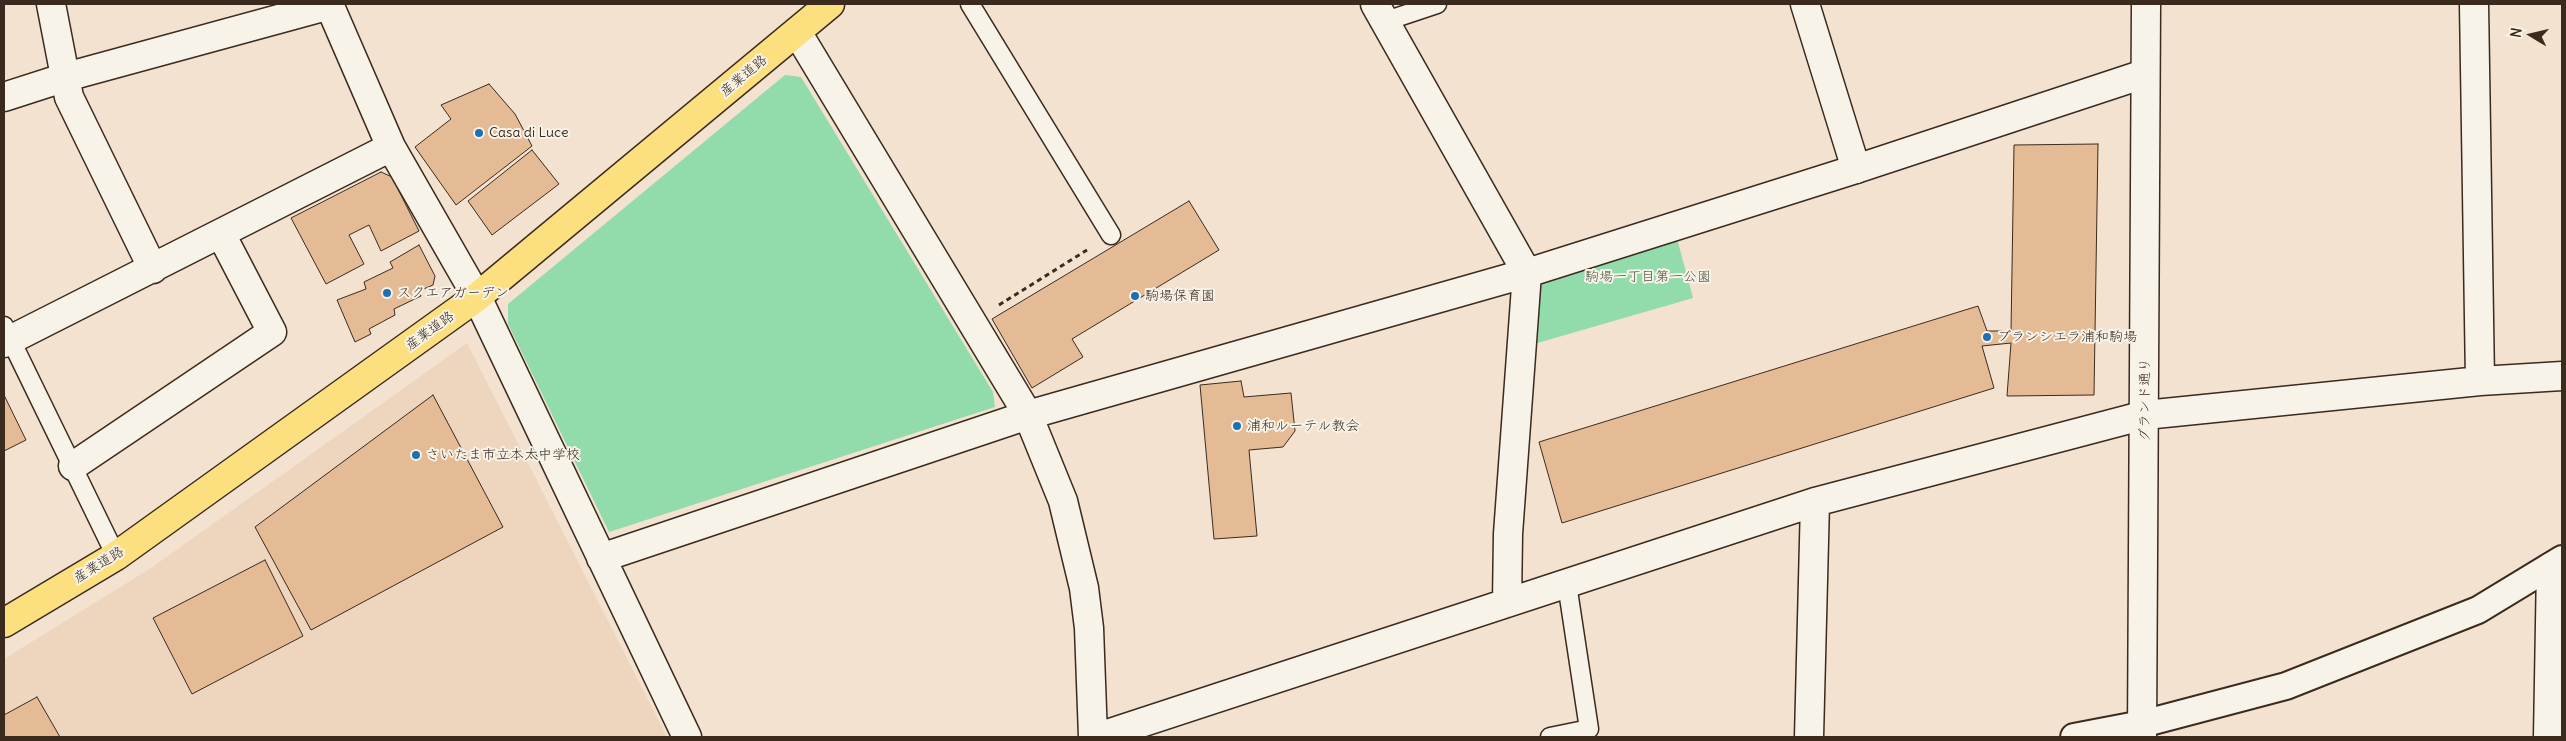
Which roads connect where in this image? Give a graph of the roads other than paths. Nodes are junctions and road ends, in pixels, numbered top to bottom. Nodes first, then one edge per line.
1 (51, 4) edge
2 (830, 4) edge
3 (970, 4) edge
4 (1437, 4) edge
5 (1805, 4) edge
6 (2146, 4) edge
7 (2474, 4) edge
8 (330, 5) edge
9 (1381, 12) edge
10 (797, 32) junction
11 (2144, 74) junction
12 (66, 77) junction
13 (4, 97) edge
14 (391, 147) junction
15 (1856, 169) junction
16 (221, 234) junction
17 (1111, 235) road end
18 (153, 269) junction
19 (1527, 273) junction
20 (477, 297) junction
21 (6, 336) edge
22 (2562, 376) edge
23 (2480, 381) junction
24 (1028, 415) junction
25 (2145, 415) junction
26 (72, 466) junction
27 (1815, 502) junction
28 (116, 556) junction
29 (600, 558) junction
30 (2556, 563) edge
31 (1567, 584) junction
32 (1507, 603) junction
33 (4, 624) edge
34 (2142, 731) edge
35 (687, 737) edge
36 (1093, 737) edge
37 (1098, 737) edge
38 (1550, 737) edge
39 (1809, 737) edge
40 (2074, 737) edge
41 (2548, 737) edge

1 - 12 street
2 - 10 main road, 産業道路
3 - 17 lane
4 - 9 lane
5 - 15 street
6 - 11 street, グランド通り
7 - 23 street
8 - 12 street
8 - 14 street
9 - 19 street
10 - 20 main road, 産業道路
10 - 24 street
11 - 15 street
11 - 25 street, グランド通り
12 - 13 street
12 - 18 street
14 - 16 street
14 - 20 street
15 - 19 street
16 - 18 street
16 - 26 street
18 - 21 street
19 - 24 street
19 - 32 street
20 - 28 main road, 産業道路
20 - 29 street
21 - 26 lane
22 - 23 street
23 - 25 street
24 - 29 street
24 - 36 street
25 - 27 street
25 - 34 street, グランド通り
26 - 28 lane
27 - 31 street
27 - 39 street
28 - 33 main road, 産業道路
29 - 35 street
30 - 34 street
30 - 41 street
31 - 32 street
31 - 38 lane
32 - 37 street
34 - 40 street

